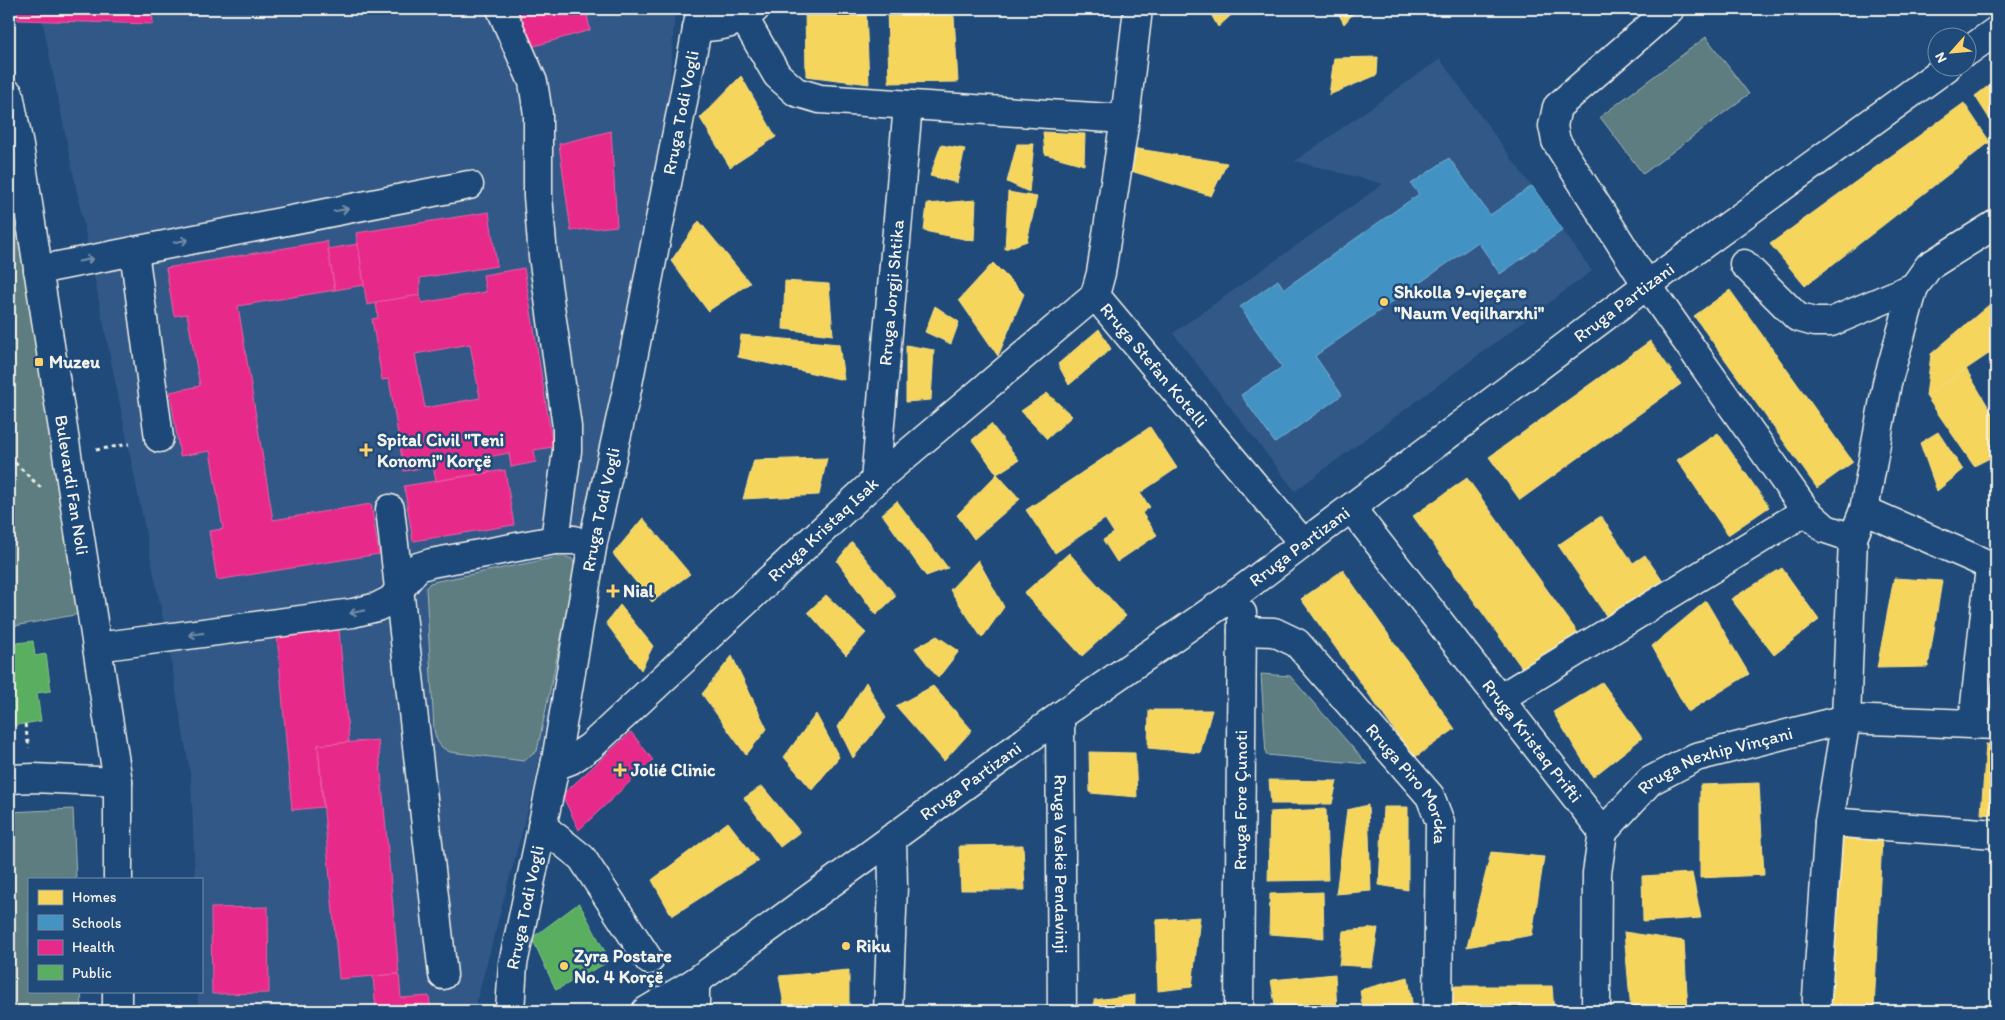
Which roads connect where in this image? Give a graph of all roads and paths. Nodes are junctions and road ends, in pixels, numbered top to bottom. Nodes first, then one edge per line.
1 (501, 9) edge
2 (1138, 9) edge
3 (1670, 9) edge
4 (750, 13) edge
5 (699, 18) edge
6 (1996, 30) edge
7 (1978, 44) edge
8 (1932, 78) edge
9 (9, 94) edge
10 (908, 105) junction
11 (1125, 119) junction
12 (468, 185) dead end
13 (1996, 224) edge
14 (134, 251) junction
15 (1744, 264) dead end
16 (38, 270) junction
17 (1647, 285) junction
18 (1914, 287) junction
19 (1095, 295) junction
20 (159, 438) joint
21 (67, 456) junction
22 (875, 481) junction
23 (1350, 508) junction
24 (390, 509) dead end
25 (1864, 510) junction
26 (1806, 511) junction
27 (1853, 538) junction
28 (555, 540) junction
29 (593, 542) junction
30 (1303, 543) junction
31 (1993, 567) edge
32 (1243, 589) junction
33 (400, 591) junction
34 (1242, 631) junction
35 (97, 647) junction
36 (1499, 699) junction
37 (1060, 716) junction
38 (1846, 718) junction
39 (1984, 724) edge
40 (555, 766) junction
41 (9, 779) edge
42 (118, 782) junction
43 (1829, 822) junction
44 (542, 826) junction
45 (1603, 832) junction
46 (1996, 834) edge
47 (892, 838) junction
48 (118, 878) edge
49 (649, 960) dead end
50 (443, 975) dead end
51 (695, 982) junction
52 (117, 992) edge
53 (117, 1011) edge
54 (510, 1011) edge
55 (646, 1011) edge
56 (695, 1011) edge
57 (888, 1011) edge
58 (1062, 1011) edge
59 (1239, 1011) edge
60 (1438, 1011) edge
61 (1596, 1011) edge
62 (1816, 1011) edge

1 - 28 street
2 - 11 street, Rruga Stefan Kotelli
3 - 17 street
4 - 5 street
4 - 10 street
5 - 29 street, Rruga Todi Vogli
6 - 7 street
8 - 17 street, Rruga Partizani
9 - 16 street, Bulevardi Fan Noli
10 - 11 street
10 - 22 street, Rruga Jorgji Shtika
11 - 19 street, Rruga Stefan Kotelli
14 -> 12 street
13 - 18 street
16 -> 14 street
14 - 20 street
15 - 18 street
16 - 21 street, Bulevardi Fan Noli
17 - 23 street, Rruga Partizani
17 - 26 street
18 - 25 street
19 - 22 street, Rruga Kristaq Isak
19 - 30 street, Rruga Stefan Kotelli
20 - 21 path
21 - 35 street, Bulevardi Fan Noli
22 - 40 street, Rruga Kristaq Isak
23 - 30 street, Rruga Partizani
23 - 36 street, Rruga Kristaq Prifti
24 - 33 street
25 - 27 street
25 - 31 street
26 - 27 street
26 - 36 street
27 - 38 street
28 - 29 street
28 - 33 street
29 - 40 street, Rruga Todi Vogli
30 - 32 street, Rruga Partizani
31 - 39 street
32 - 34 street, Rruga Fore Çunoti
32 - 37 street, Rruga Partizani
33 -> 35 street
33 - 50 street
34 - 59 street, Rruga Fore Çunoti
34 - 60 street, Rruga Piro Morcka
35 - 42 street, Bulevardi Fan Noli
36 - 45 street, Rruga Kristaq Prifti
37 - 47 street, Rruga Partizani
37 - 58 street, Rruga Vaskë Pendavinji
38 - 39 street, Rruga Nexhip Vinçani
38 - 43 street
38 - 45 street, Rruga Nexhip Vinçani
40 - 44 street, Rruga Todi Vogli
41 - 42 street
42 - 48 street, Bulevardi Fan Noli
43 - 46 street
43 - 62 street
44 - 49 street
44 - 54 street, Rruga Todi Vogli
45 - 61 street
47 - 51 street, Rruga Partizani
47 - 57 street
51 - 55 street, Rruga Partizani
51 - 56 street
52 - 53 street

